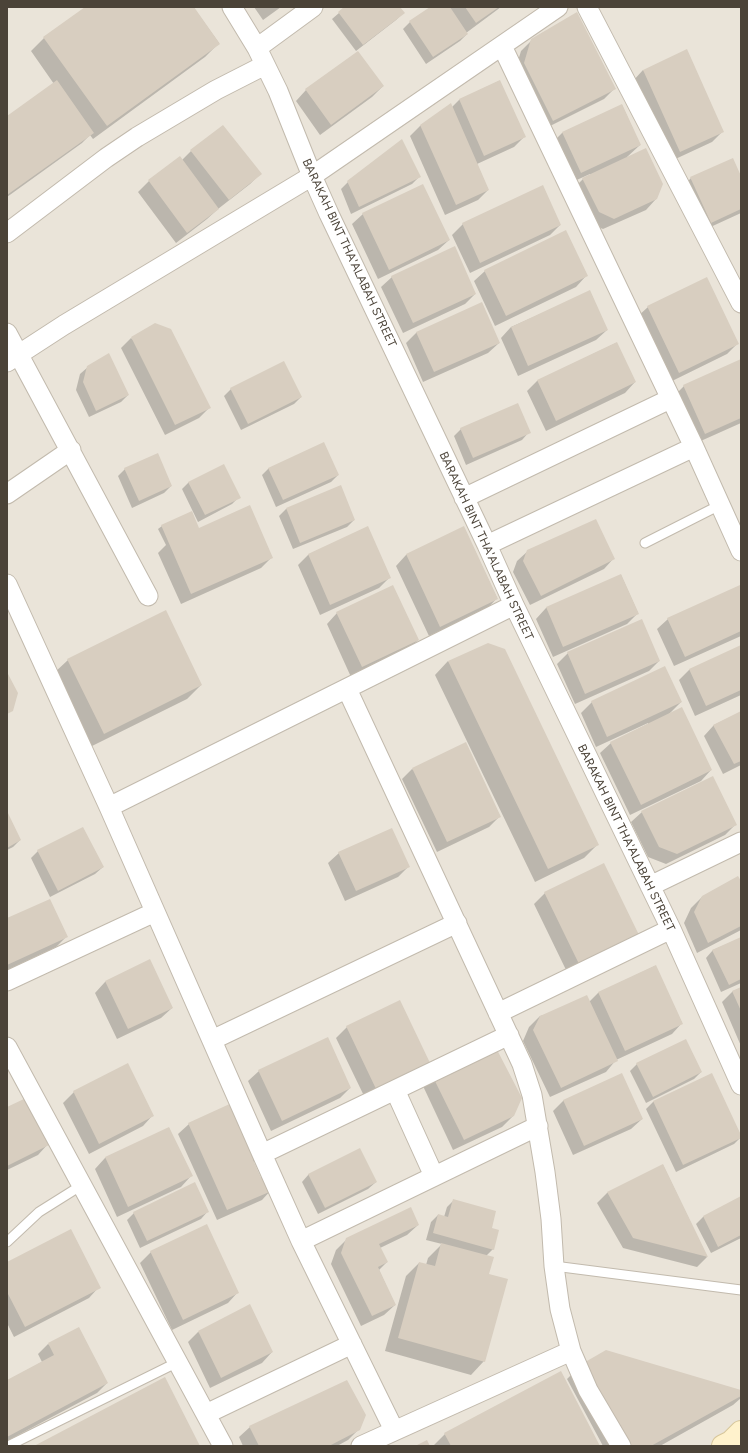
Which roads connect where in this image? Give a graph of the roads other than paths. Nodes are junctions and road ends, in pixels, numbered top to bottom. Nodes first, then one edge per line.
1 (232, 7) edge
2 (313, 7) edge
3 (558, 7) edge
4 (587, 7) edge
5 (502, 46) junction
6 (261, 56) junction
7 (312, 176) junction
8 (7, 233) edge
9 (741, 303) edge
10 (7, 333) edge
11 (13, 358) edge
12 (670, 399) junction
13 (694, 447) junction
14 (71, 450) junction
15 (7, 494) edge
16 (464, 498) junction
17 (720, 504) junction
18 (645, 543) dead end
19 (487, 544) junction
20 (741, 551) edge
21 (7, 584) edge
22 (148, 596) dead end
23 (514, 605) junction
24 (347, 689) junction
25 (109, 807) junction
26 (741, 842) edge
27 (650, 886) junction
28 (155, 912) junction
29 (456, 923) junction
30 (671, 929) junction
31 (7, 981) edge
32 (498, 1013) junction
33 (509, 1035) junction
34 (212, 1040) junction
35 (7, 1047) edge
36 (741, 1086) edge
37 (395, 1090) junction
38 (538, 1126) junction
39 (262, 1154) junction
40 (434, 1176) junction
41 (82, 1185) junction
42 (301, 1241) junction
43 (7, 1242) edge
44 (554, 1266) junction
45 (741, 1290) edge
46 (352, 1344) junction
47 (571, 1351) junction
48 (178, 1362) junction
49 (206, 1414) junction
50 (394, 1430) junction
51 (741, 1432) edge
52 (8, 1446) edge
53 (223, 1446) edge
54 (361, 1446) edge
55 (621, 1446) edge
56 (722, 1446) edge

1 - 6 street, BARAKAH BINT THA'ALABAH STREET
2 - 6 street
3 - 5 street
4 - 9 street
5 - 7 street
5 - 12 street
6 - 7 street, BARAKAH BINT THA'ALABAH STREET
6 - 8 street
7 - 11 street
7 - 16 street, BARAKAH BINT THA'ALABAH STREET
10 - 11 street
11 - 14 street
12 - 13 street
12 - 16 street
13 - 17 street
13 - 19 street
14 - 15 street
14 - 22 street
16 - 19 street, BARAKAH BINT THA'ALABAH STREET
17 - 18 lane
17 - 20 street
19 - 23 street, BARAKAH BINT THA'ALABAH STREET
21 - 25 street
23 - 24 street
23 - 27 street, BARAKAH BINT THA'ALABAH STREET
24 - 25 street
24 - 29 street
25 - 28 street
26 - 27 street
27 - 30 street, BARAKAH BINT THA'ALABAH STREET
28 - 31 street
28 - 34 street
29 - 32 street
29 - 34 street
30 - 32 street
30 - 36 street, BARAKAH BINT THA'ALABAH STREET
32 - 33 street
33 - 37 street
33 - 38 street
34 - 39 street
35 - 41 street
37 - 39 street
37 - 40 street
38 - 40 street
38 - 44 street
39 - 42 street
40 - 42 street
41 - 43 lane
41 - 48 street
42 - 46 street
44 - 45 lane
44 - 47 street
46 - 49 street
46 - 50 street
47 - 50 street
47 - 55 street
48 - 49 street
48 - 52 lane
49 - 53 street
50 - 54 street
51 - 56 street

